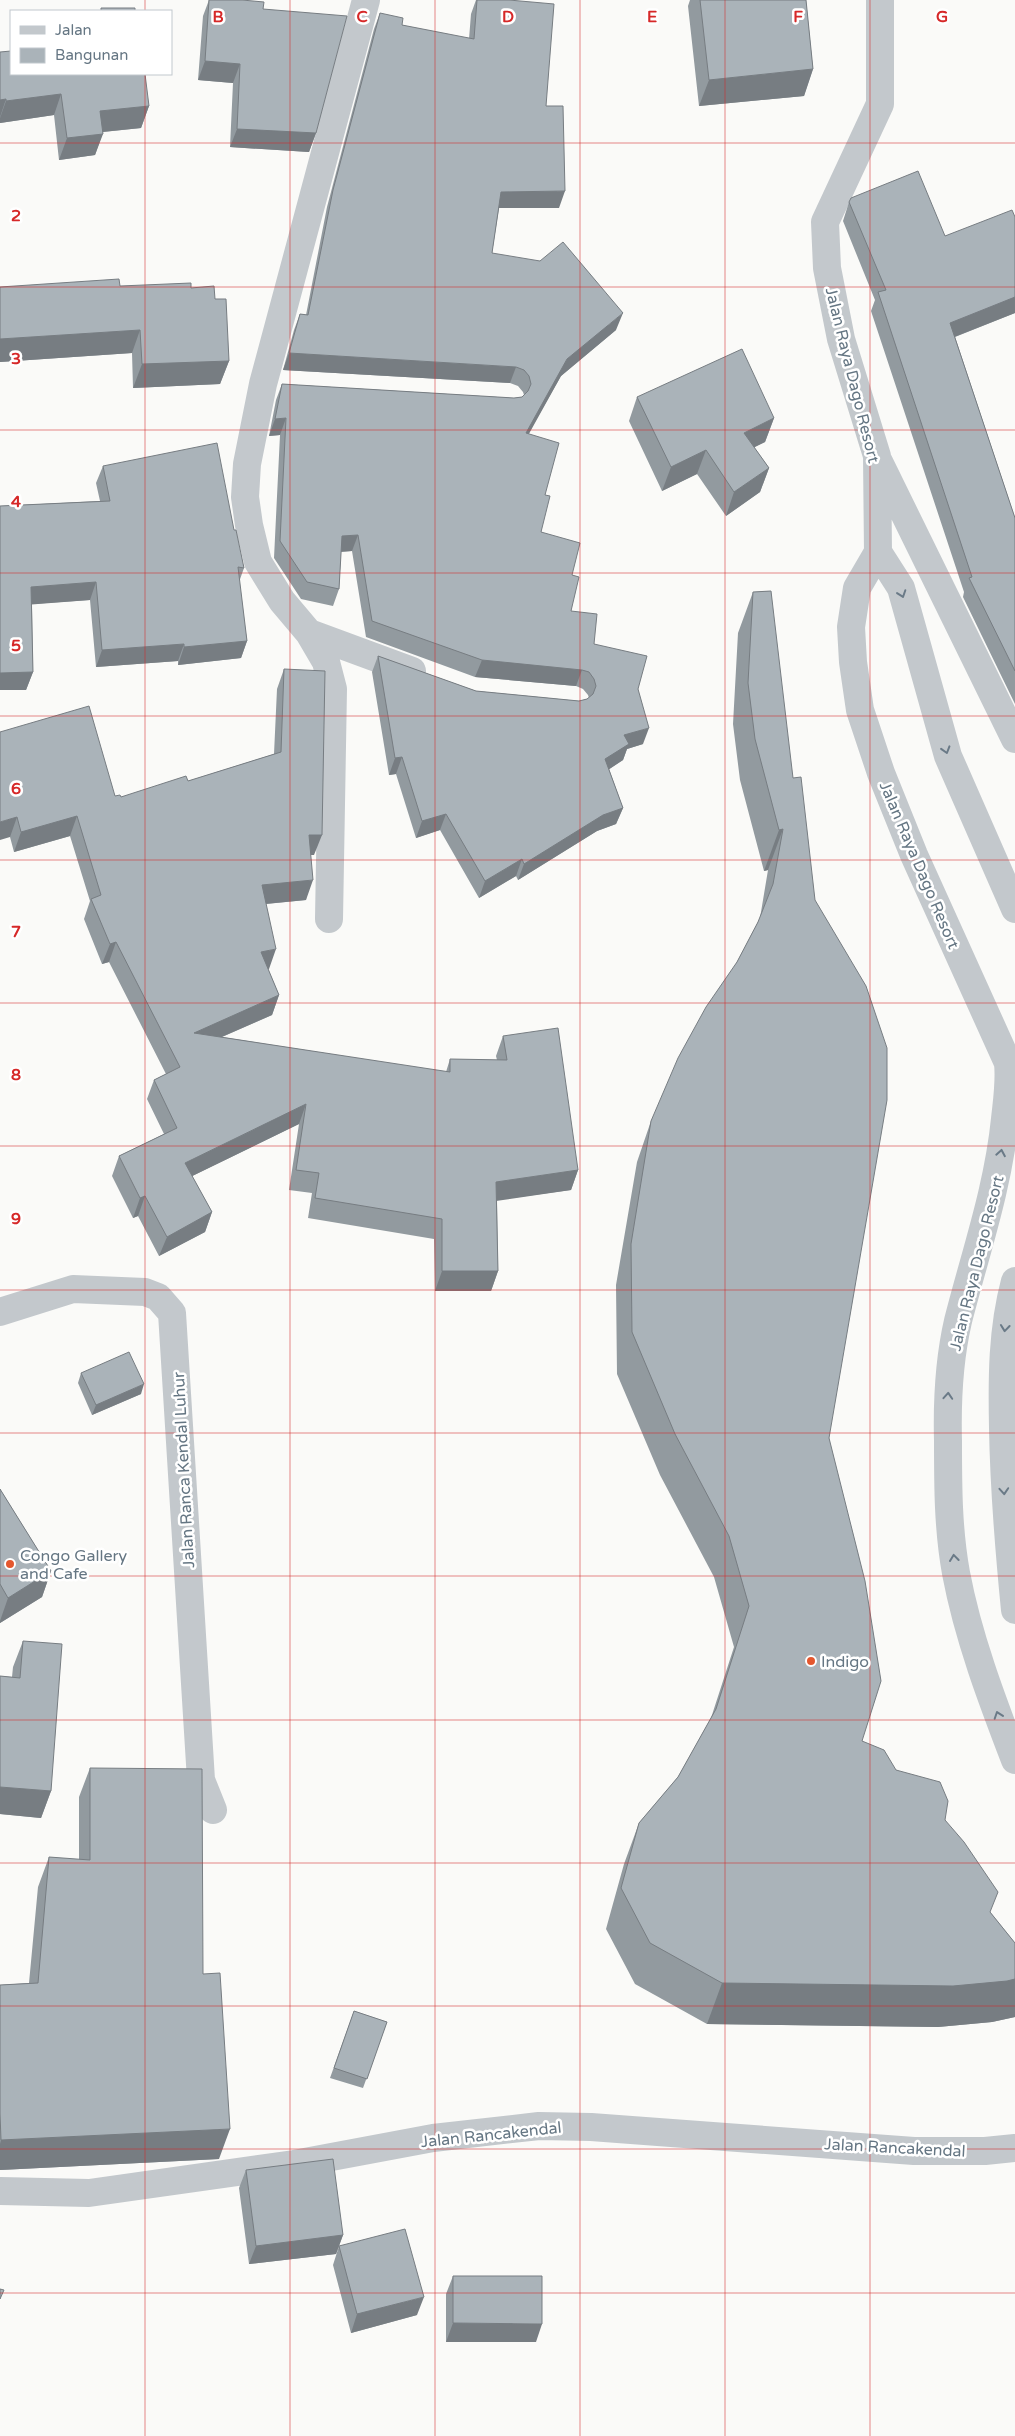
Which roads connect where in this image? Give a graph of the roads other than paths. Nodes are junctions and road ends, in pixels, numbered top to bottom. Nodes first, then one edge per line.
1 (366, 0) edge
2 (880, 0) edge
3 (263, 384) junction
4 (292, 386) edge
5 (876, 456) junction
6 (878, 552) junction
7 (309, 633) junction
8 (440, 681) edge
9 (1015, 739) edge
10 (1015, 908) edge
11 (330, 919) dead end
12 (1015, 1281) edge
13 (0, 1312) edge
14 (1015, 1610) edge
15 (1015, 1760) edge
16 (212, 1810) dead end
17 (1015, 2148) edge
18 (0, 2191) edge

1 - 3 street
2 - 5 street, Jalan Raya Dago Resort
3 - 4 street
3 - 7 street
5 - 6 street, Jalan Raya Dago Resort
5 - 9 street
6 -> 10 street
15 -> 6 street, Jalan Raya Dago Resort
7 - 8 street
7 - 11 street
12 -> 14 street
13 - 16 street, Jalan Ranca Kendal Luhur
17 - 18 street, Jalan Rancakendal

